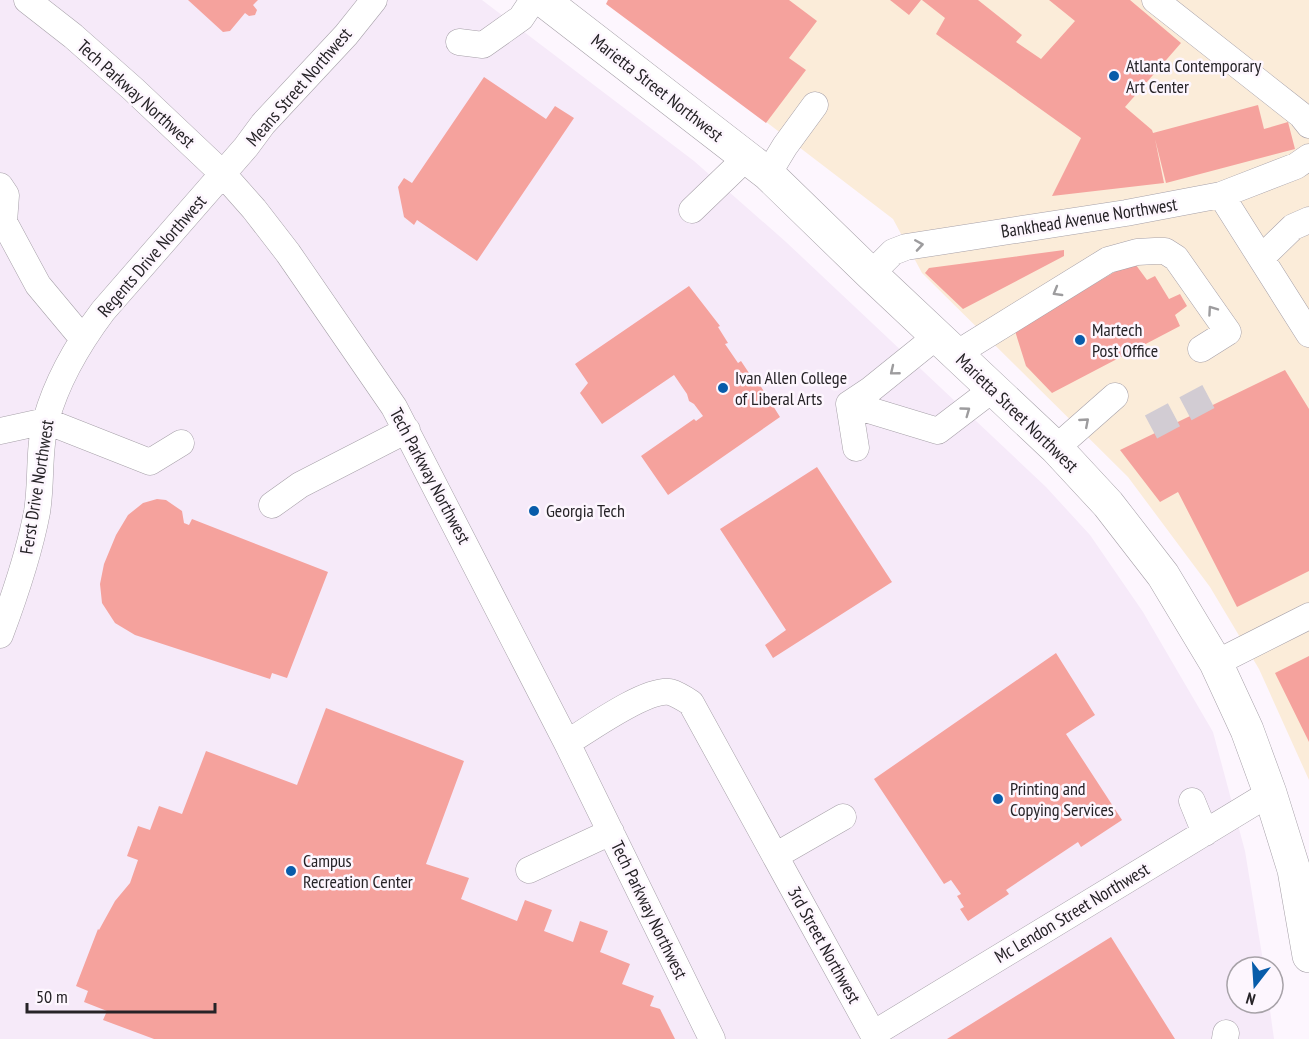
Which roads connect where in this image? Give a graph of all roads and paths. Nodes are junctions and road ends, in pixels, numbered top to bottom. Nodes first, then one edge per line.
1 (27, 0) edge
2 (374, 0) edge
3 (533, 0) edge
4 (543, 0) edge
5 (1155, 0) edge
6 (459, 42) dead end
7 (815, 105) dead end
8 (1309, 125) edge
9 (1309, 157) edge
10 (757, 166) junction
11 (223, 174) junction
12 (0, 186) edge
13 (1221, 195) junction
14 (692, 210) dead end
15 (1309, 220) edge
16 (2, 221) edge
17 (1261, 258) junction
18 (871, 274) junction
19 (1309, 334) edge
20 (82, 339) junction
21 (947, 345) junction
22 (1201, 349) dead end
23 (993, 389) junction
24 (1115, 396) dead end
25 (849, 404) junction
26 (46, 421) junction
27 (408, 430) junction
28 (0, 431) edge
29 (181, 443) dead end
30 (856, 447) dead end
31 (1056, 448) junction
32 (272, 505) dead end
33 (1309, 616) edge
34 (0, 635) edge
35 (1216, 663) junction
36 (567, 743) junction
37 (1270, 793) junction
38 (1192, 801) dead end
39 (843, 817) dead end
40 (611, 832) junction
41 (1205, 832) junction
42 (775, 856) junction
43 (529, 870) dead end
44 (1309, 956) edge
45 (873, 1034) joint
46 (712, 1039) edge

1 - 11 street, Tech Parkway Northwest
2 - 11 street, Means Street Northwest
3 - 6 street
4 - 10 main road, Marietta Street Northwest
5 - 8 street
7 - 10 street
9 - 13 street, Bankhead Avenue Northwest
10 - 14 street
10 - 18 main road, Marietta Street Northwest
11 - 20 street, Regents Drive Northwest
11 - 27 street, Tech Parkway Northwest
12 - 16 street
13 - 17 street
18 -> 13 street, Bankhead Avenue Northwest
15 - 17 street
16 - 20 street
17 - 19 street
18 - 21 main road, Marietta Street Northwest
20 - 26 street, Ferst Drive Northwest
22 -> 21 street
21 - 23 main road, Marietta Street Northwest
21 -> 25 street
25 -> 23 street
23 - 31 main road, Marietta Street Northwest
31 -> 24 street
25 - 30 street
26 - 28 street
26 - 29 street
26 - 34 street, Ferst Drive Northwest
27 - 32 street
27 - 36 street, Tech Parkway Northwest
31 - 35 main road, Marietta Street Northwest
33 - 35 street
35 - 37 main road, Marietta Street Northwest
36 - 40 street, Tech Parkway Northwest
36 - 42 street, 3rd Street Northwest
37 - 41 street, Mc Lendon Street Northwest
37 - 44 main road, Marietta Street Northwest
38 - 41 street
39 - 42 street
40 - 43 street
40 - 46 street, Tech Parkway Northwest
41 - 45 street, Mc Lendon Street Northwest
42 - 45 street, 3rd Street Northwest

